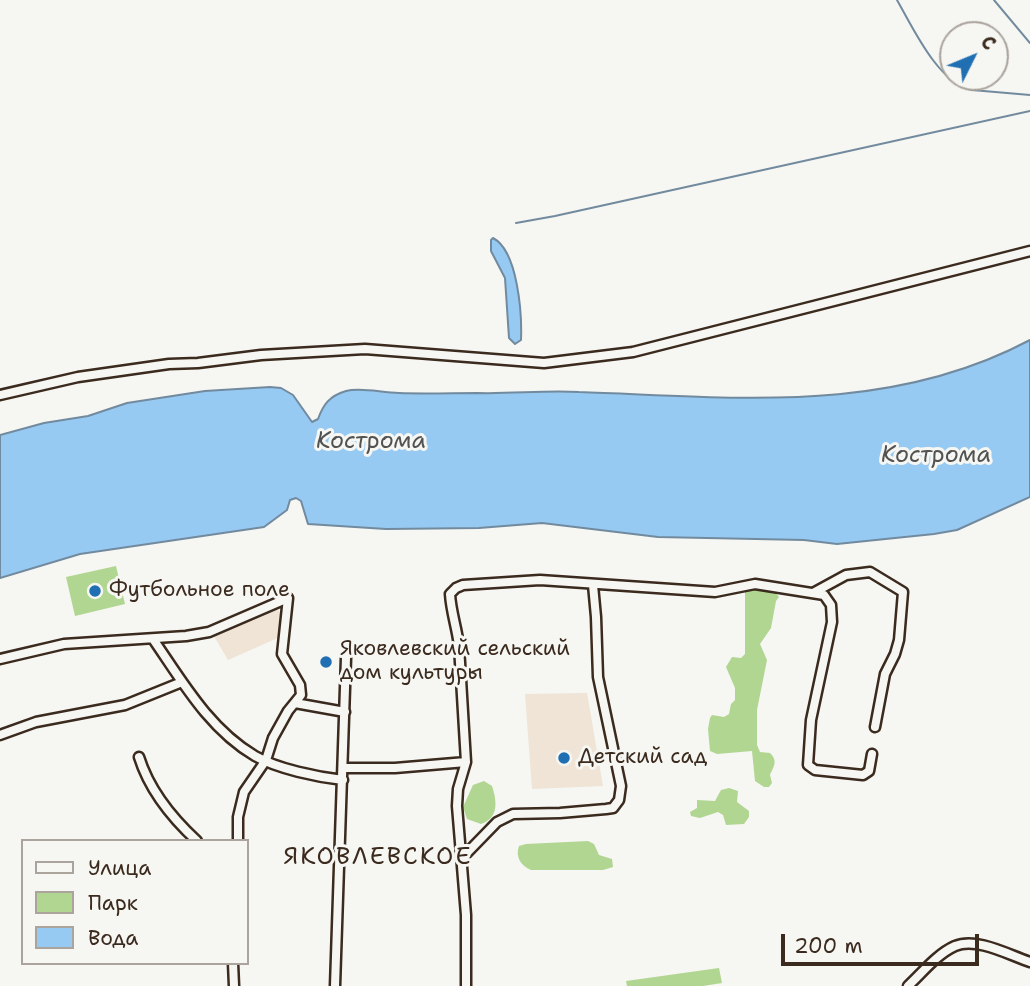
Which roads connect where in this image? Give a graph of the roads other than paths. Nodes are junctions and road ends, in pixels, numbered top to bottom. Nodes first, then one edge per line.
1 (1030, 251) edge
2 (0, 395) edge
3 (593, 585) junction
4 (813, 593) junction
5 (153, 639) junction
6 (346, 657) dead end
7 (0, 659) edge
8 (182, 682) junction
9 (295, 703) junction
10 (345, 712) junction
11 (875, 727) dead end
12 (0, 735) edge
13 (872, 754) dead end
14 (139, 757) dead end
15 (266, 760) junction
16 (466, 762) junction
17 (344, 768) junction
18 (343, 780) junction
19 (195, 839) edge
20 (239, 839) edge
21 (462, 858) junction
22 (1030, 962) edge
23 (233, 965) edge
24 (234, 986) edge
25 (335, 986) edge
26 (466, 986) edge
27 (908, 986) edge

1 - 2 street
3 - 4 street
3 - 16 street
3 - 21 street
4 - 11 street
4 - 13 street
5 - 7 street
5 - 8 street
5 - 9 street
6 - 10 street
8 - 12 street
8 - 15 street
9 - 10 street
9 - 15 street
10 - 17 street
14 - 19 street
15 - 18 street
15 - 20 street
16 - 17 street
16 - 21 street
17 - 18 street
18 - 25 street
21 - 26 street
22 - 27 street
23 - 24 street

